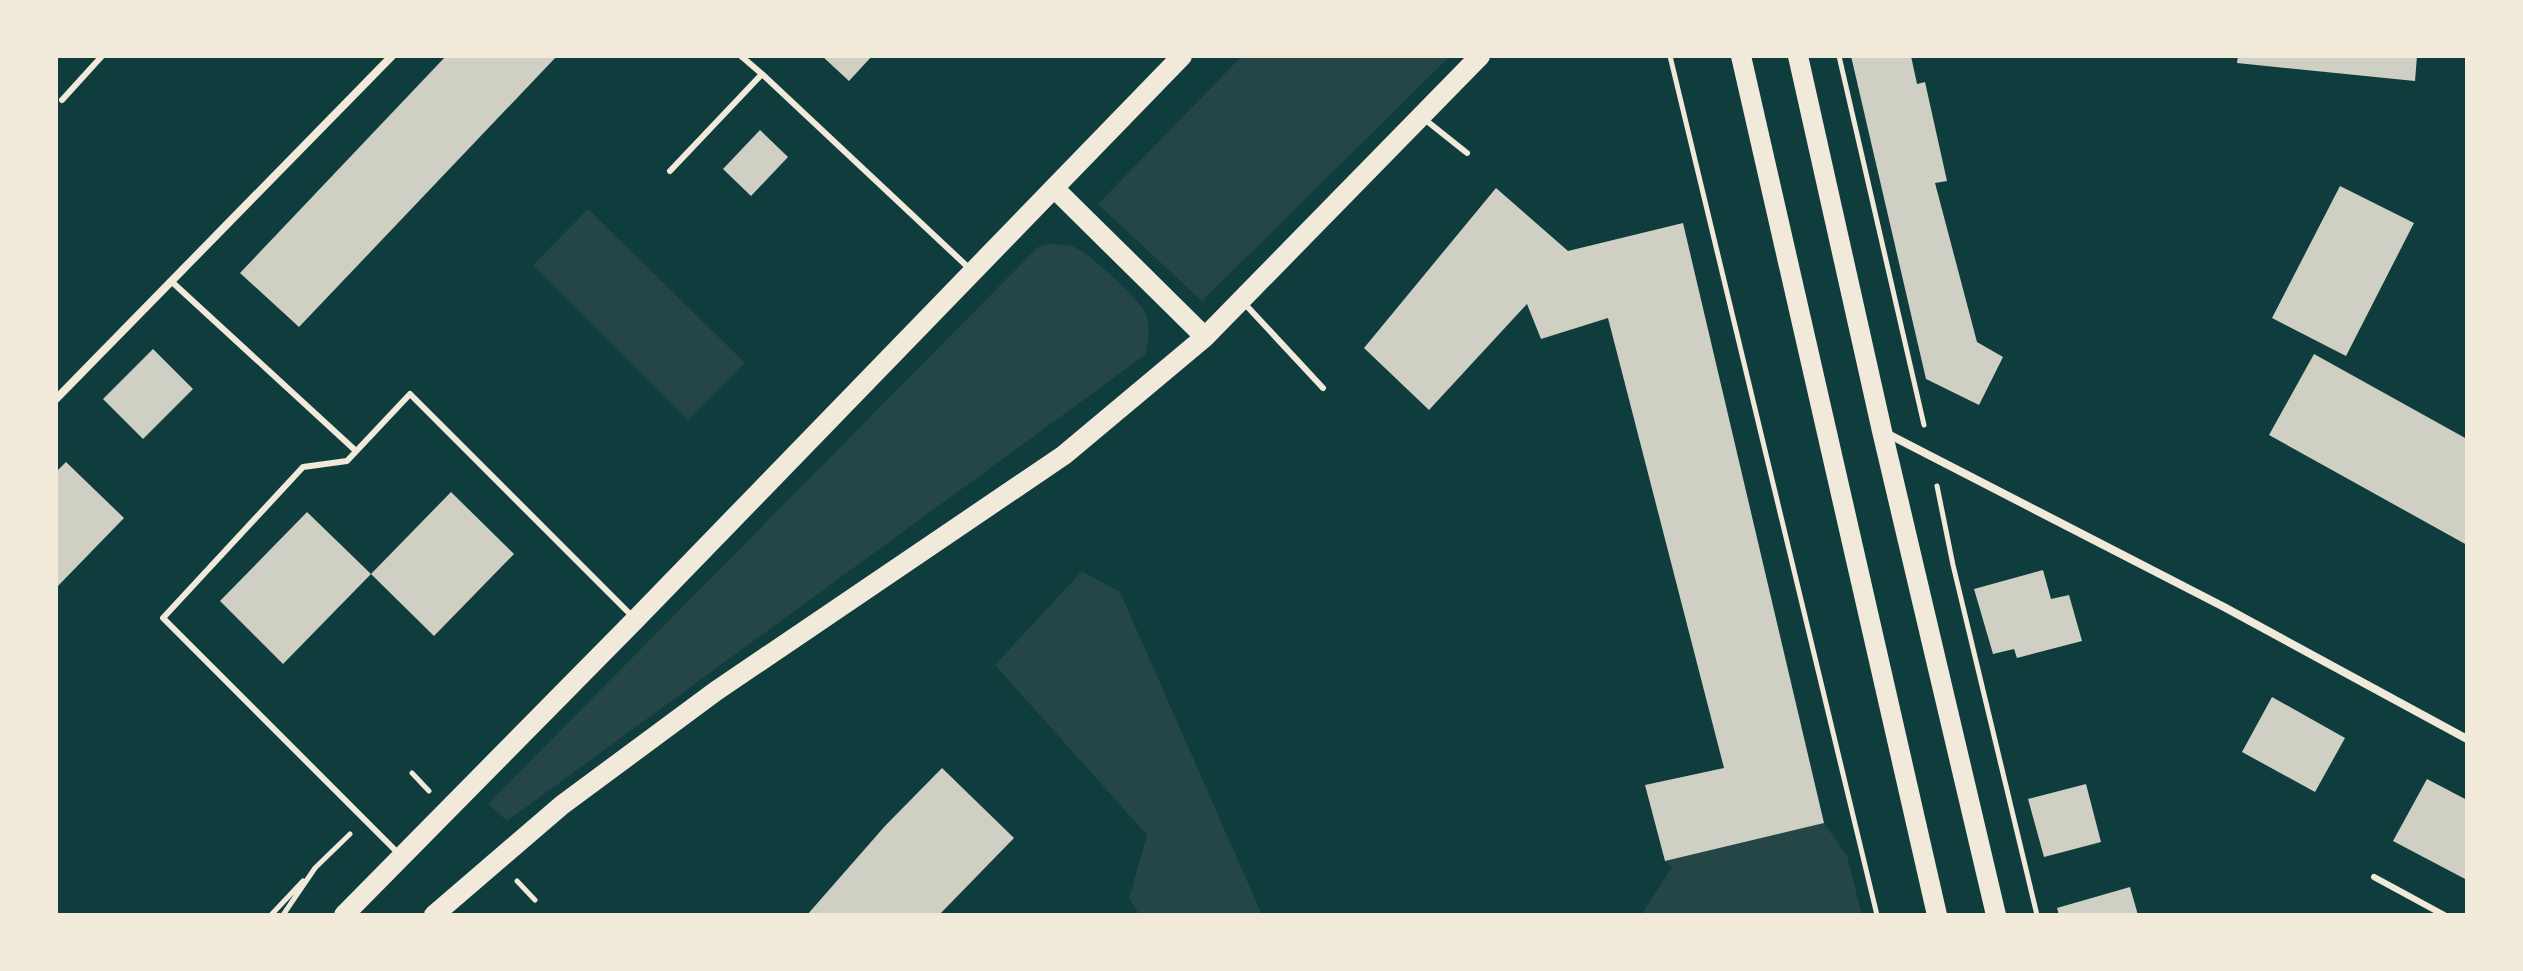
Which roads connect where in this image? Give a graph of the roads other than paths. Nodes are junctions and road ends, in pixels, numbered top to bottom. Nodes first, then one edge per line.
1 (102, 56) edge
2 (392, 56) edge
3 (741, 56) edge
4 (1182, 56) edge
5 (1480, 56) edge
6 (1741, 56) edge
7 (1798, 56) edge
8 (762, 74) junction
9 (62, 100) dead end
10 (1421, 116) junction
11 (1467, 153) dead end
12 (670, 171) dead end
13 (1054, 188) junction
14 (973, 272) junction
15 (171, 281) junction
16 (1241, 300) junction
17 (1205, 337) junction
18 (1323, 388) dead end
19 (56, 399) edge
20 (1882, 431) junction
21 (356, 451) junction
22 (636, 619) junction
23 (2467, 739) edge
24 (401, 856) junction
25 (2374, 877) dead end
26 (344, 915) edge
27 (434, 915) edge
28 (1937, 915) edge
29 (1996, 915) edge
30 (2444, 915) edge

1 - 9 lane
2 - 15 street
3 - 8 lane
4 - 13 main road
5 - 10 main road
6 - 28 main road
7 - 20 main road
8 - 12 lane
8 - 14 lane
10 - 11 lane
10 - 16 main road
13 - 14 main road
13 - 17 main road
14 - 22 main road
15 - 19 street
15 - 21 lane
16 - 17 main road
16 - 18 lane
17 - 27 main road
20 - 23 street
20 - 29 main road
21 - 22 lane
21 - 24 lane
22 - 24 main road
24 - 26 main road
25 - 30 lane

